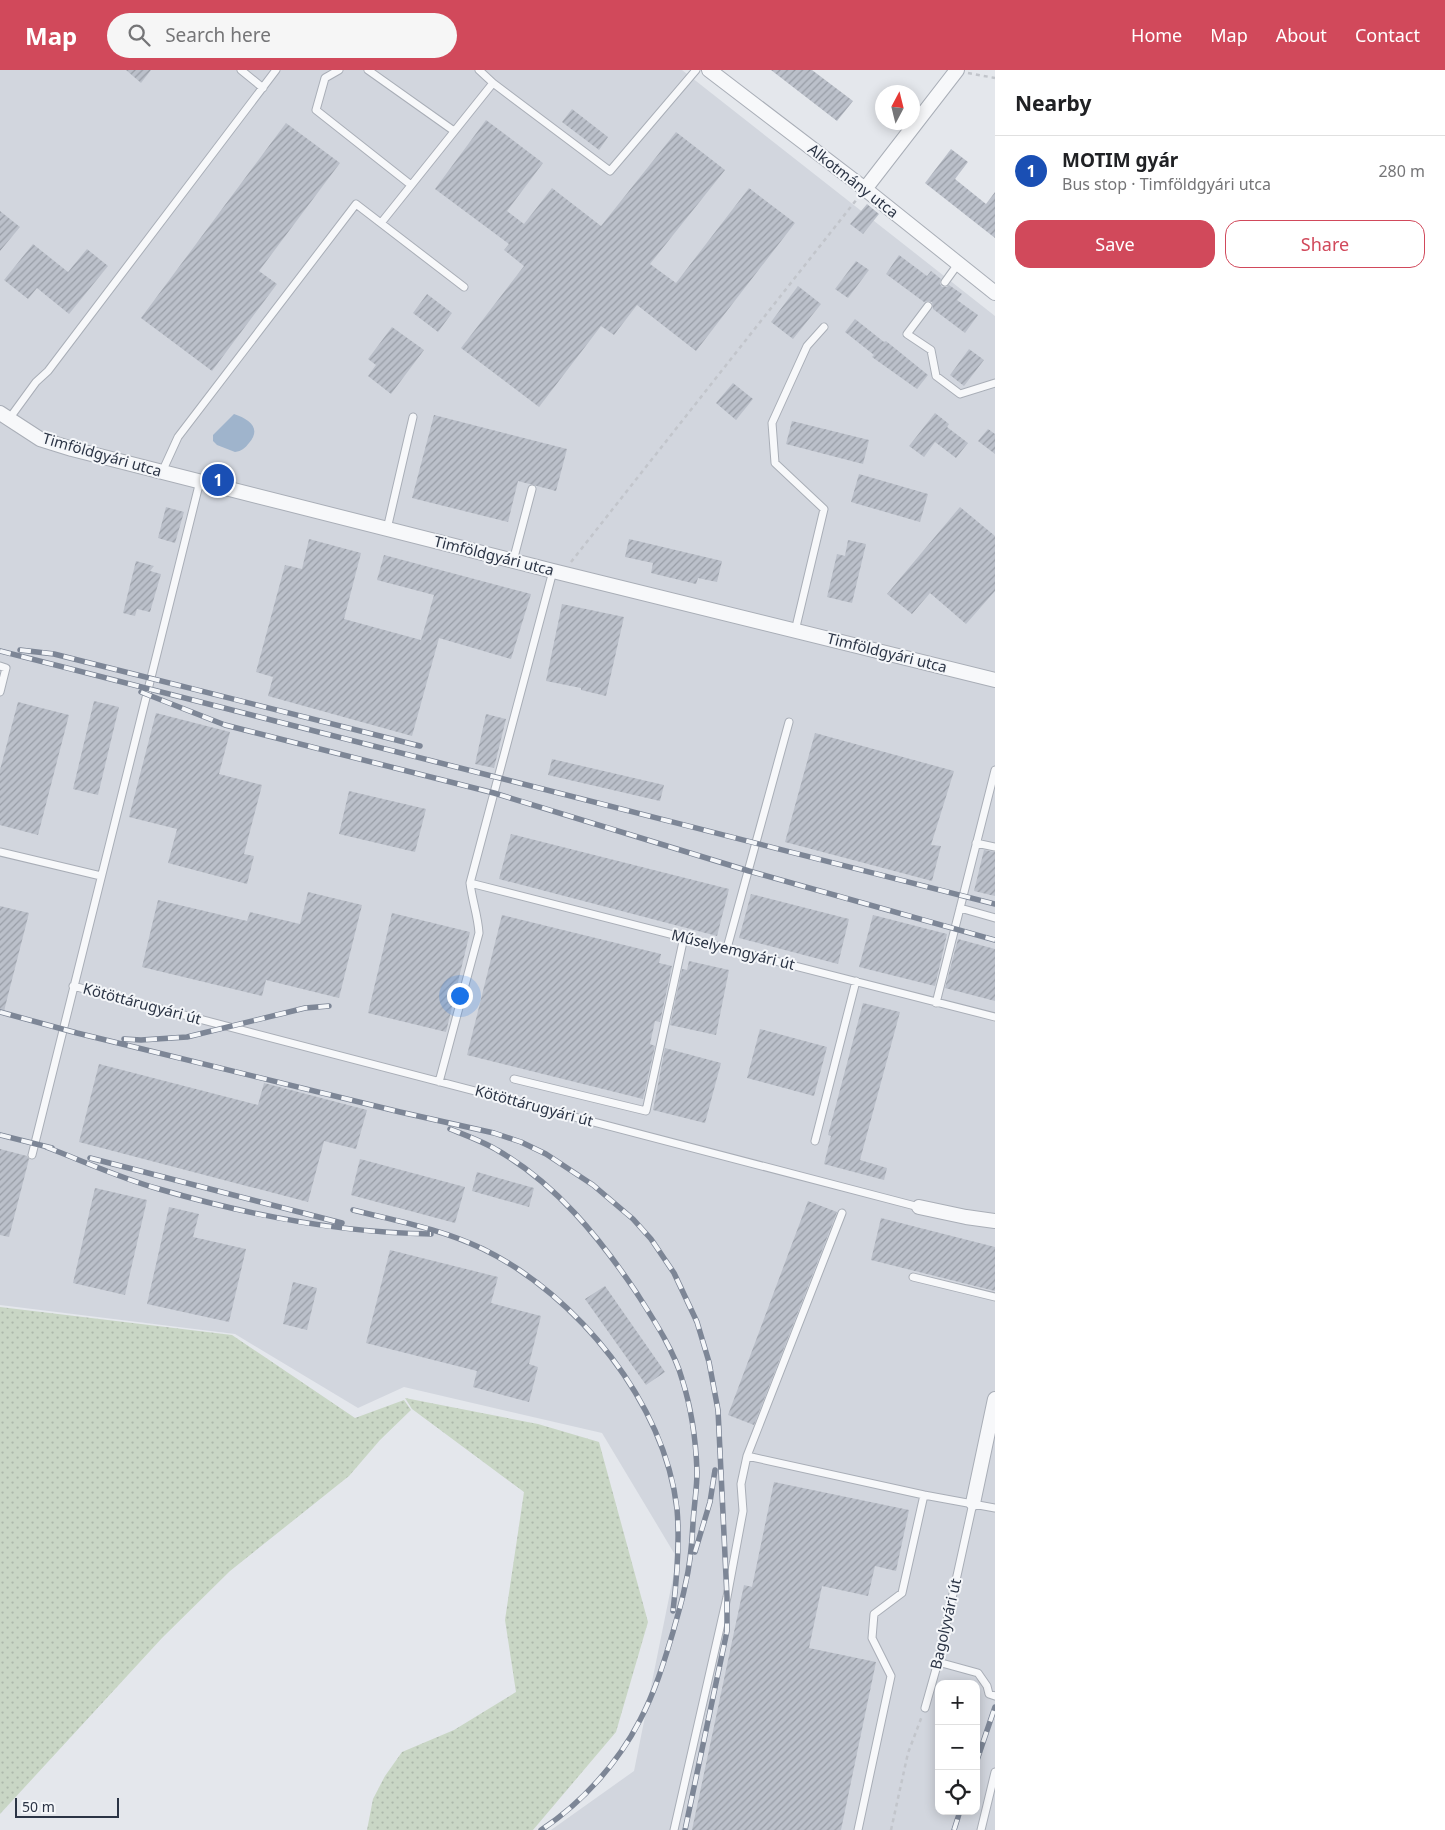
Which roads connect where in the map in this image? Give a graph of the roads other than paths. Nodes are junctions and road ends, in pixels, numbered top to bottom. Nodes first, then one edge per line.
1 (241, 70) edge
2 (276, 70) edge
3 (339, 70) edge
4 (368, 70) edge
5 (479, 70) edge
6 (696, 70) edge
7 (709, 70) edge
8 (957, 70) edge
9 (493, 83) junction
10 (263, 88) junction
11 (454, 131) junction
12 (411, 185) junction
13 (865, 190) junction
14 (381, 223) junction
15 (958, 264) junction
16 (945, 282) dead end
17 (464, 287) dead end
18 (995, 293) edge
19 (928, 306) dead end
20 (824, 327) dead end
21 (995, 383) edge
22 (4, 416) edge
23 (413, 417) dead end
24 (162, 472) junction
25 (200, 481) junction
26 (532, 489) dead end
27 (387, 529) junction
28 (513, 561) junction
29 (558, 572) junction
30 (795, 630) junction
31 (0, 666) edge
32 (995, 680) edge
33 (0, 692) edge
34 (789, 722) dead end
35 (995, 770) edge
36 (976, 843) junction
37 (995, 847) edge
38 (0, 852) edge
39 (101, 876) junction
40 (470, 883) junction
41 (960, 908) junction
42 (995, 918) edge
43 (684, 937) junction
44 (727, 948) junction
45 (856, 980) junction
46 (73, 986) junction
47 (936, 1003) junction
48 (995, 1017) edge
49 (514, 1079) dead end
50 (439, 1082) junction
51 (815, 1142) dead end
52 (32, 1155) dead end
53 (918, 1207) joint
54 (842, 1213) dead end
55 (995, 1221) edge
56 (913, 1277) dead end
57 (995, 1297) edge
58 (995, 1399) edge
59 (747, 1456) junction
60 (924, 1495) junction
61 (973, 1503) junction
62 (995, 1508) edge
63 (938, 1662) junction
64 (995, 1696) edge
65 (925, 1708) road end
66 (995, 1772) edge
67 (674, 1830) edge
68 (858, 1830) edge
69 (981, 1830) edge

1 - 10 lane
2 - 10 lane
3 - 12 lane
4 - 11 lane
5 - 9 lane
6 - 9 lane
7 - 13 street, Alkotmány utca
8 - 13 street
9 - 11 lane
10 - 22 lane
11 - 12 lane
12 - 14 lane
13 - 15 street, Alkotmány utca
14 - 17 lane
14 - 24 lane
15 - 16 lane
15 - 18 street, Alkotmány utca
19 - 21 lane
20 - 30 lane
22 - 24 street, Timföldgyári utca
23 - 27 lane
24 - 25 street, Timföldgyári utca
25 - 27 street, Timföldgyári utca
25 - 39 lane
26 - 28 lane
27 - 28 street, Timföldgyári utca
28 - 29 street, Timföldgyári utca
29 - 30 street, Timföldgyári utca
29 - 40 lane
30 - 32 street, Timföldgyári utca
31 - 33 lane
34 - 44 lane
35 - 36 lane
36 - 37 lane
36 - 41 lane
38 - 39 lane
39 - 46 lane
40 - 43 lane, Műselyemgyári út
40 - 50 lane
41 - 42 lane
41 - 47 lane
43 - 44 lane, Műselyemgyári út
43 - 49 lane
44 - 45 lane, Műselyemgyári út
45 - 47 lane, Műselyemgyári út
45 - 51 lane
46 - 50 lane, Kötöttárugyári út
46 - 52 lane
47 - 48 lane, Műselyemgyári út
50 - 53 lane, Kötöttárugyári út
53 - 55 street, Kötöttárugyári út
54 - 59 lane
56 - 57 lane
58 - 61 street
59 - 60 lane
59 - 67 lane
60 - 61 lane
60 - 68 lane
61 - 62 lane
61 - 63 lane, Bagolyvári út
63 - 64 lane
63 - 65 lane, Bagolyvári út
66 - 69 lane

